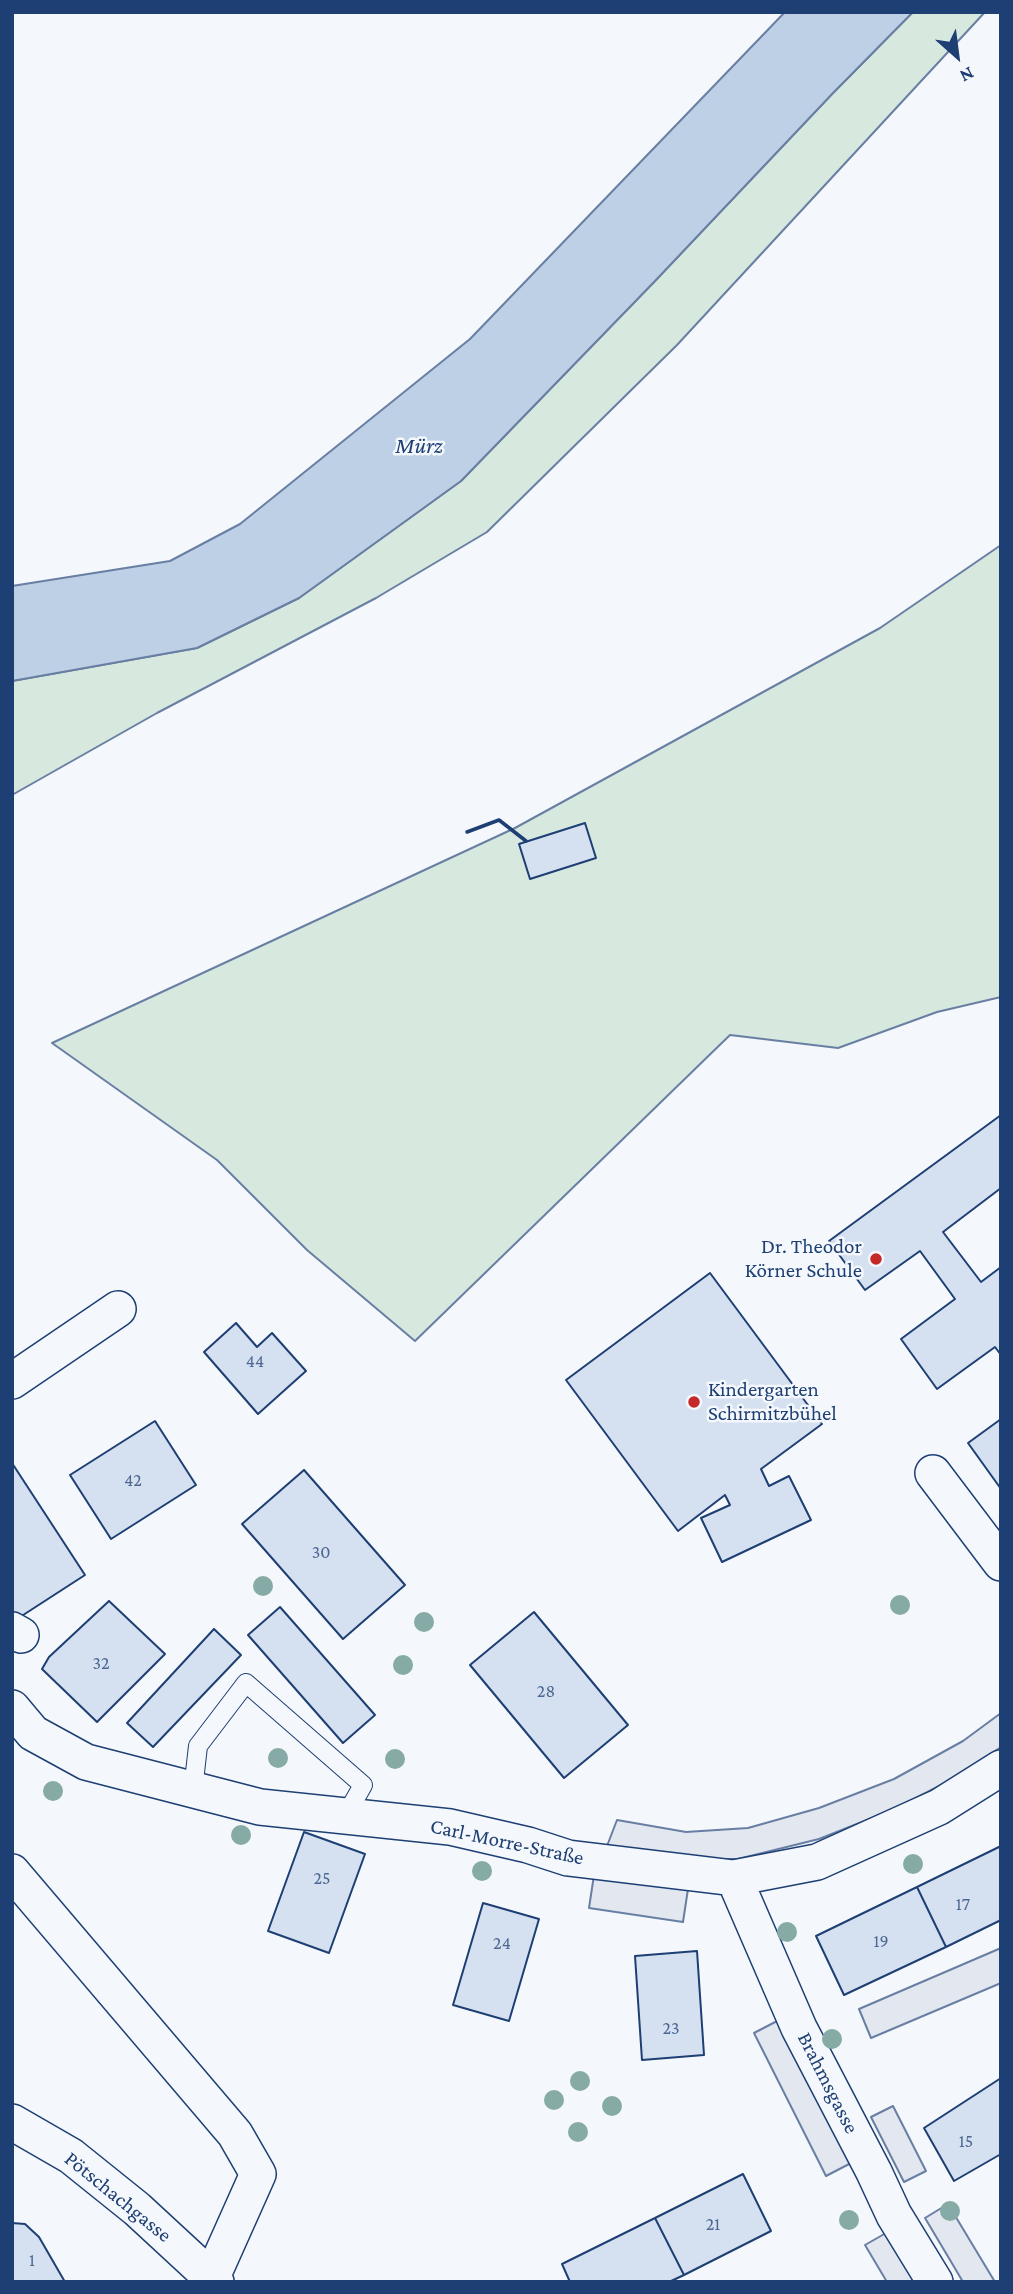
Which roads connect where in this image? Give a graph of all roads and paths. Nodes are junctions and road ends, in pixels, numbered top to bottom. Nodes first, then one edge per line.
1 (118, 1309) dead end
2 (12, 1381) edge
3 (933, 1473) dead end
4 (1001, 1563) edge
5 (12, 1708) edge
6 (1001, 1768) edge
7 (184, 1788) junction
8 (345, 1815) junction
9 (12, 1872) edge
10 (734, 1878) junction
11 (12, 2122) edge
12 (214, 2279) edge
13 (934, 2282) edge

1 - 2 street
3 - 4 street
5 - 7 street, Carl-Morre-Straße
6 - 10 street, Carl-Morre-Straße
7 - 8 street, Carl-Morre-Straße
7 - 8 lane
8 - 10 street, Carl-Morre-Straße
9 - 12 street
10 - 13 street, Brahmsgasse
11 - 12 street, Pötschachgasse

